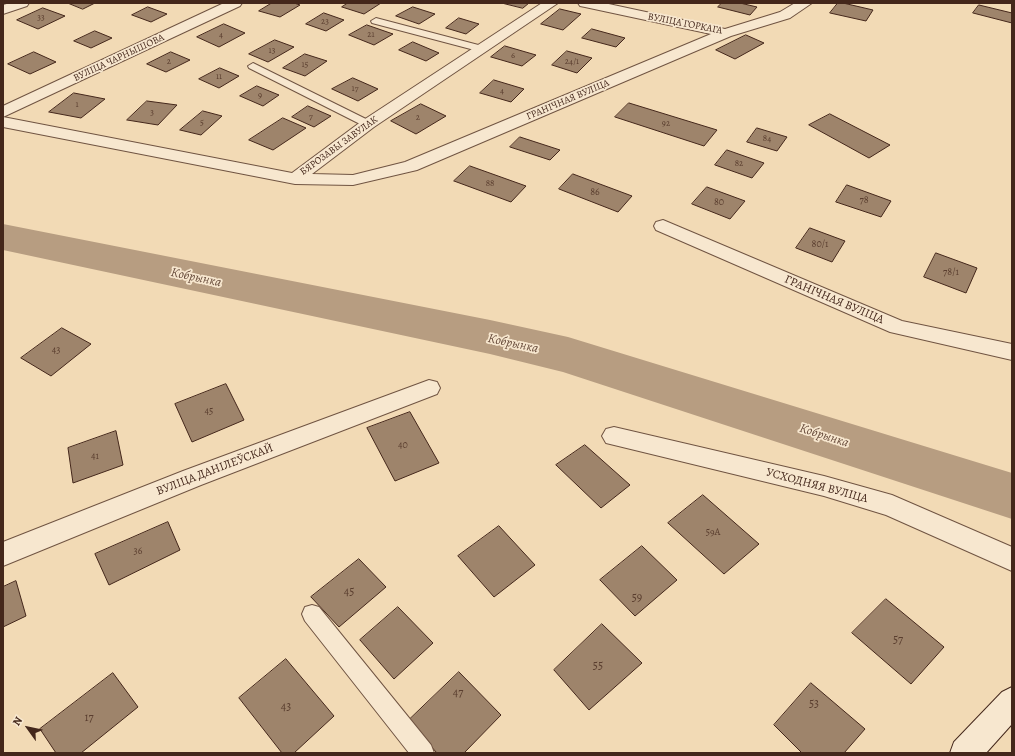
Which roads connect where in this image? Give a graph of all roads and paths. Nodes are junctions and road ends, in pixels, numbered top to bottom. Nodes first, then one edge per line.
1 (22, 3) edge
2 (235, 3) edge
3 (551, 3) edge
4 (585, 3) edge
5 (805, 3) edge
6 (3, 10) edge
7 (376, 21) dead end
8 (726, 33) junction
9 (482, 49) junction
10 (253, 66) dead end
11 (3, 112) edge
12 (3, 122) edge
13 (368, 124) junction
14 (295, 179) junction
15 (663, 226) dead end
16 (1012, 352) edge
17 (429, 388) dead end
18 (614, 436) dead end
19 (3, 554) edge
20 (1012, 559) edge
21 (312, 614) dead end
22 (1012, 702) edge
23 (423, 753) edge
24 (965, 753) edge

1 - 6 street
2 - 11 street, ВУЛІЦА ЧАРНЫШОВА
3 - 9 street, БЯРОЗАВЫ ЗАВУЛАК
4 - 8 street, ВУЛІЦА ГОРКАГА
5 - 8 street, ВУЛІЦА ГОРКАГА
7 - 9 lane
8 - 14 street, ГРАНІЧНАЯ ВУЛІЦА
9 - 13 street, БЯРОЗАВЫ ЗАВУЛАК
10 - 13 lane
12 - 14 street, БЯРОЗАВЫ ЗАВУЛАК
13 - 14 street, БЯРОЗАВЫ ЗАВУЛАК
15 - 16 street, ГРАНІЧНАЯ ВУЛІЦА
17 - 19 street, ВУЛІЦА ДАНІЛЕЎСКАЙ
18 - 20 street, УСХОДНЯЯ ВУЛІЦА
21 - 23 lane
22 - 24 street

